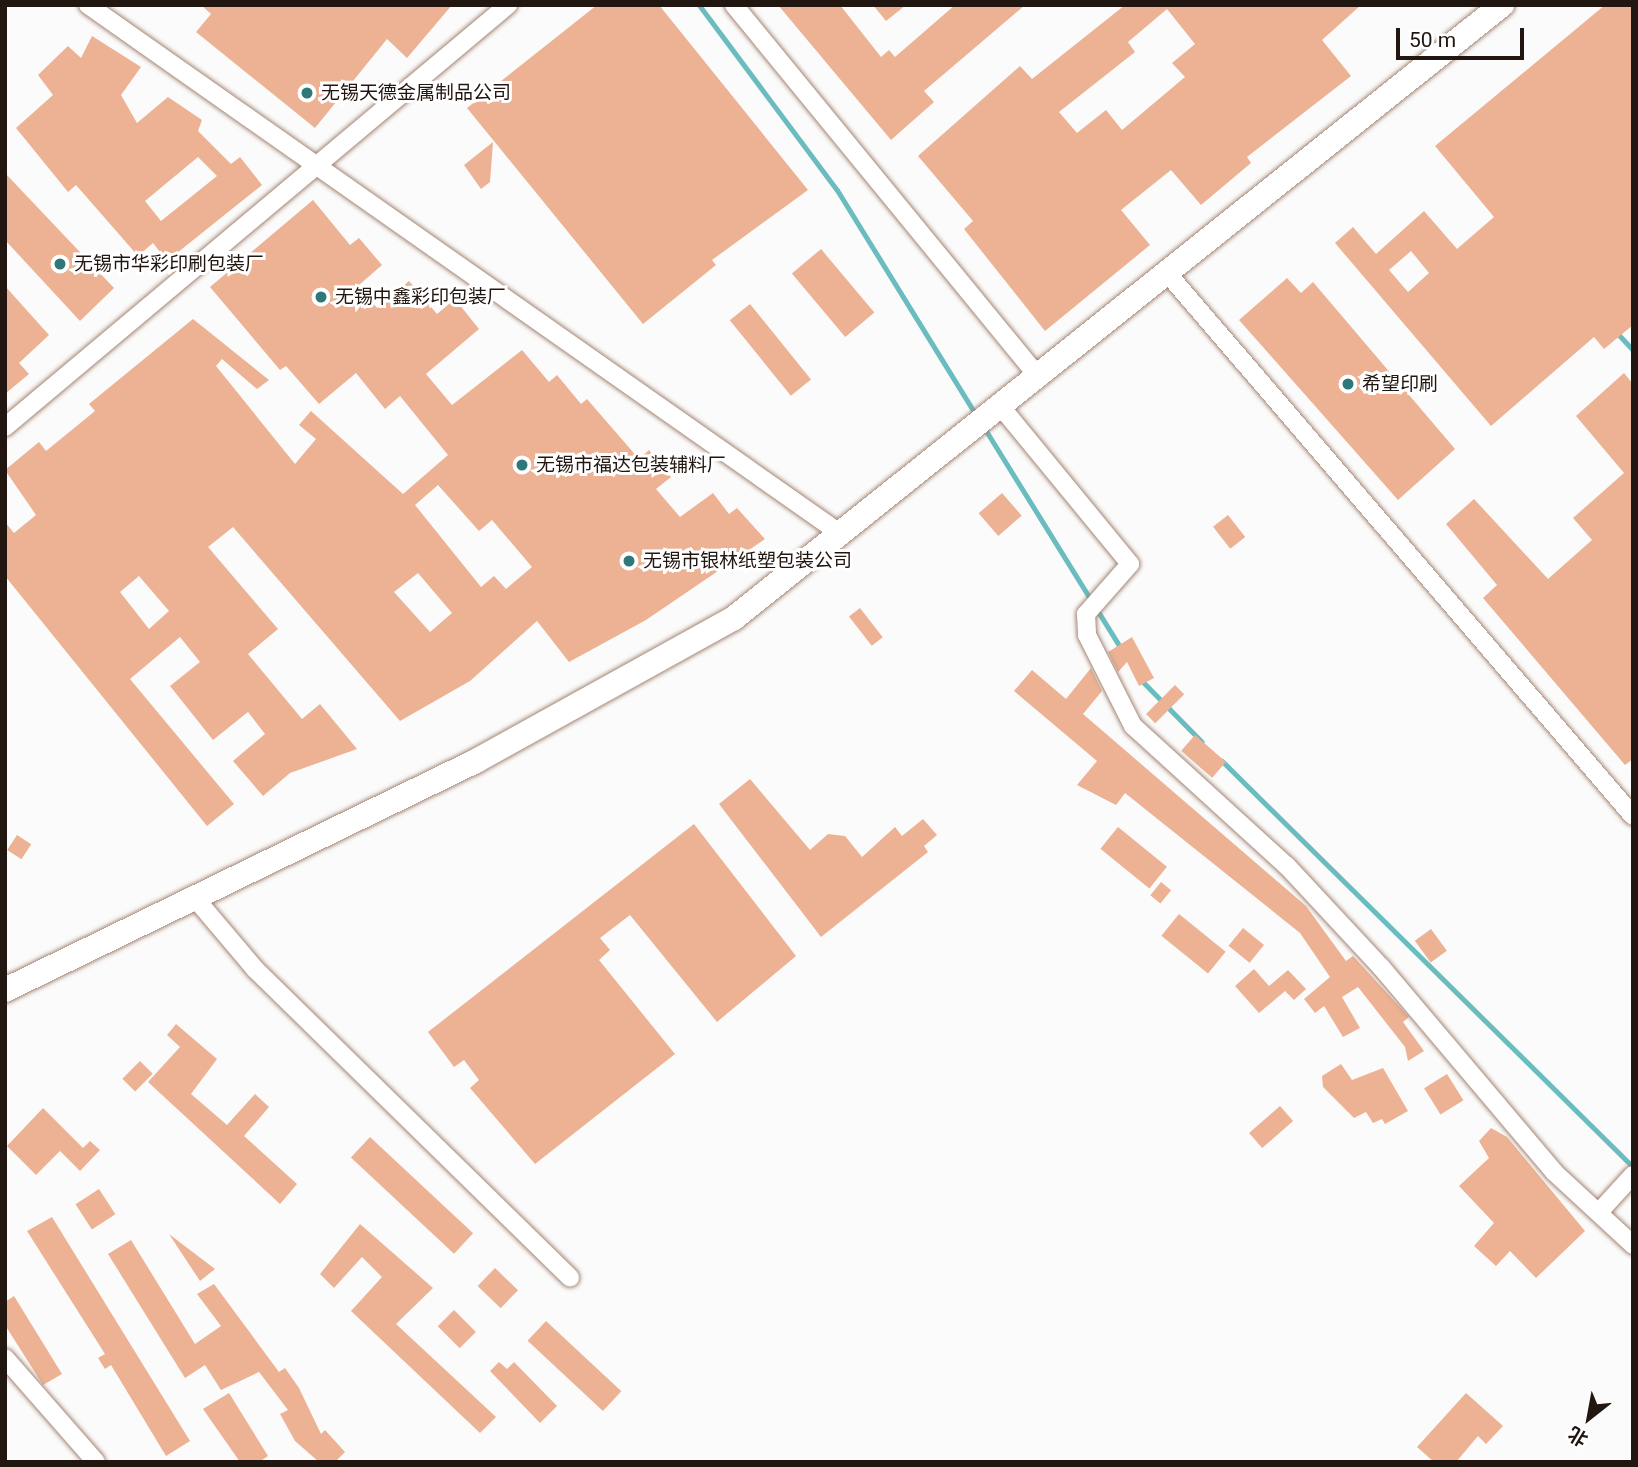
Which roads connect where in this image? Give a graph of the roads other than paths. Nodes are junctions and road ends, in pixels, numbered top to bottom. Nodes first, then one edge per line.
1 (88, 5) edge
2 (508, 5) edge
3 (734, 5) edge
4 (1502, 5) edge
5 (320, 165) junction
6 (1168, 274) junction
7 (1039, 378) junction
8 (989, 418) junction
9 (5, 427) edge
10 (841, 534) junction
11 (1633, 816) edge
12 (195, 898) junction
13 (5, 990) edge
14 (1631, 1177) edge
15 (1601, 1210) junction
16 (1633, 1245) edge
17 (570, 1278) dead end
18 (5, 1358) edge
19 (96, 1462) edge

1 - 5 street
2 - 5 street
3 - 7 street
4 - 6 street
5 - 9 street
5 - 10 street
6 - 7 street
6 - 11 street
7 - 8 street
8 - 10 street
8 - 15 street
10 - 12 street
12 - 13 street
12 - 17 street
14 - 15 street
15 - 16 street
18 - 19 street

